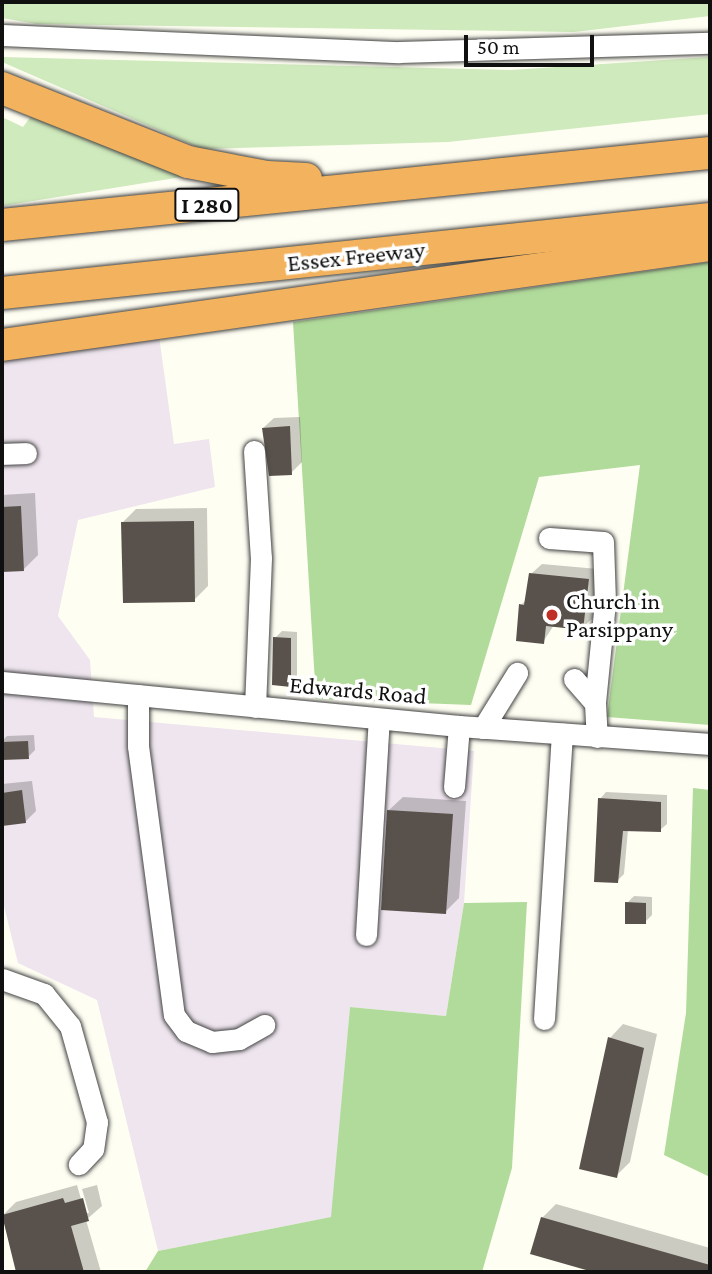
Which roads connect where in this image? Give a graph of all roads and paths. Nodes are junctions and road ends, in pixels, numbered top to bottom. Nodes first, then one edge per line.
1 (2, 35) edge
2 (710, 43) edge
3 (2, 88) edge
4 (710, 153) edge
5 (412, 184) junction
6 (710, 219) edge
7 (2, 225) edge
8 (710, 245) edge
9 (2, 293) edge
10 (2, 345) edge
11 (254, 451) dead end
12 (26, 453) dead end
13 (2, 454) edge
14 (549, 538) dead end
15 (517, 673) dead end
16 (574, 679) dead end
17 (2, 682) edge
18 (138, 695) junction
19 (595, 703) junction
20 (255, 707) junction
21 (379, 719) junction
22 (459, 726) junction
23 (483, 728) junction
24 (562, 734) junction
25 (597, 737) junction
26 (710, 744) edge
27 (454, 787) dead end
28 (366, 935) dead end
29 (2, 979) edge
30 (544, 1019) dead end
31 (264, 1025) dead end
32 (79, 1164) dead end

1 - 2 street
3 - 5 highway
4 - 5 highway, I 280
5 - 7 highway, I 280
6 - 9 highway, Essex Freeway
8 - 10 highway
11 - 20 street
12 - 13 street
14 - 19 street
15 - 23 street
16 - 19 street
17 - 18 street, Edwards Road
18 - 20 street, Edwards Road
18 - 31 street
19 - 25 street
20 - 21 street, Edwards Road
21 - 22 street, Edwards Road
21 - 28 street
22 - 23 street, Edwards Road
22 - 27 street
23 - 24 street, Edwards Road
24 - 25 street, Edwards Road
24 - 30 street
25 - 26 street, Edwards Road
29 - 32 street

